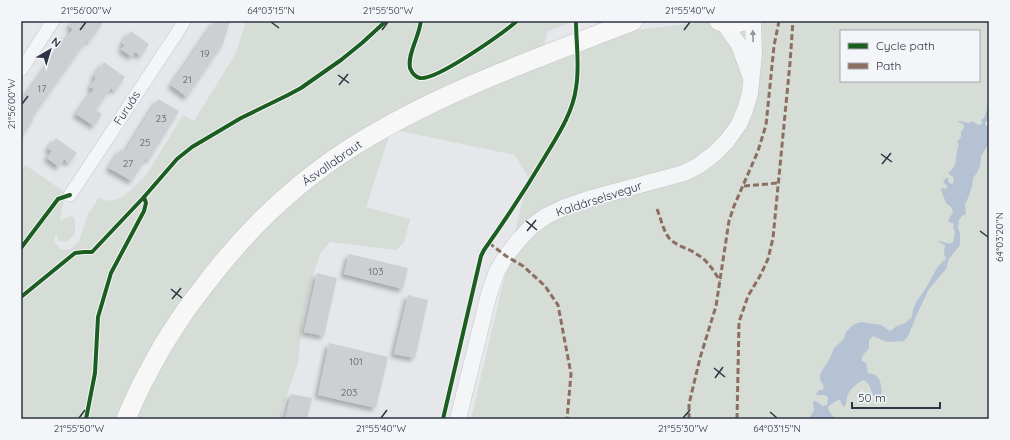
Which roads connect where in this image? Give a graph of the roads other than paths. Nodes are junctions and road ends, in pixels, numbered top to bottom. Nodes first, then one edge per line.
1 (53, 21) edge
2 (184, 21) edge
3 (633, 21) edge
4 (744, 21) edge
5 (753, 21) edge
6 (721, 22) edge
7 (21, 70) edge
8 (751, 79) junction
9 (70, 195) dead end
10 (126, 419) edge
11 (458, 419) edge

1 - 7 street
2 - 9 street, Furuás
3 - 10 main road, Ásvallabraut
4 - 6 main road
8 -> 5 street, Kaldárselsvegur
6 - 8 street, Kaldárselsvegur
8 - 11 street, Kaldárselsvegur

